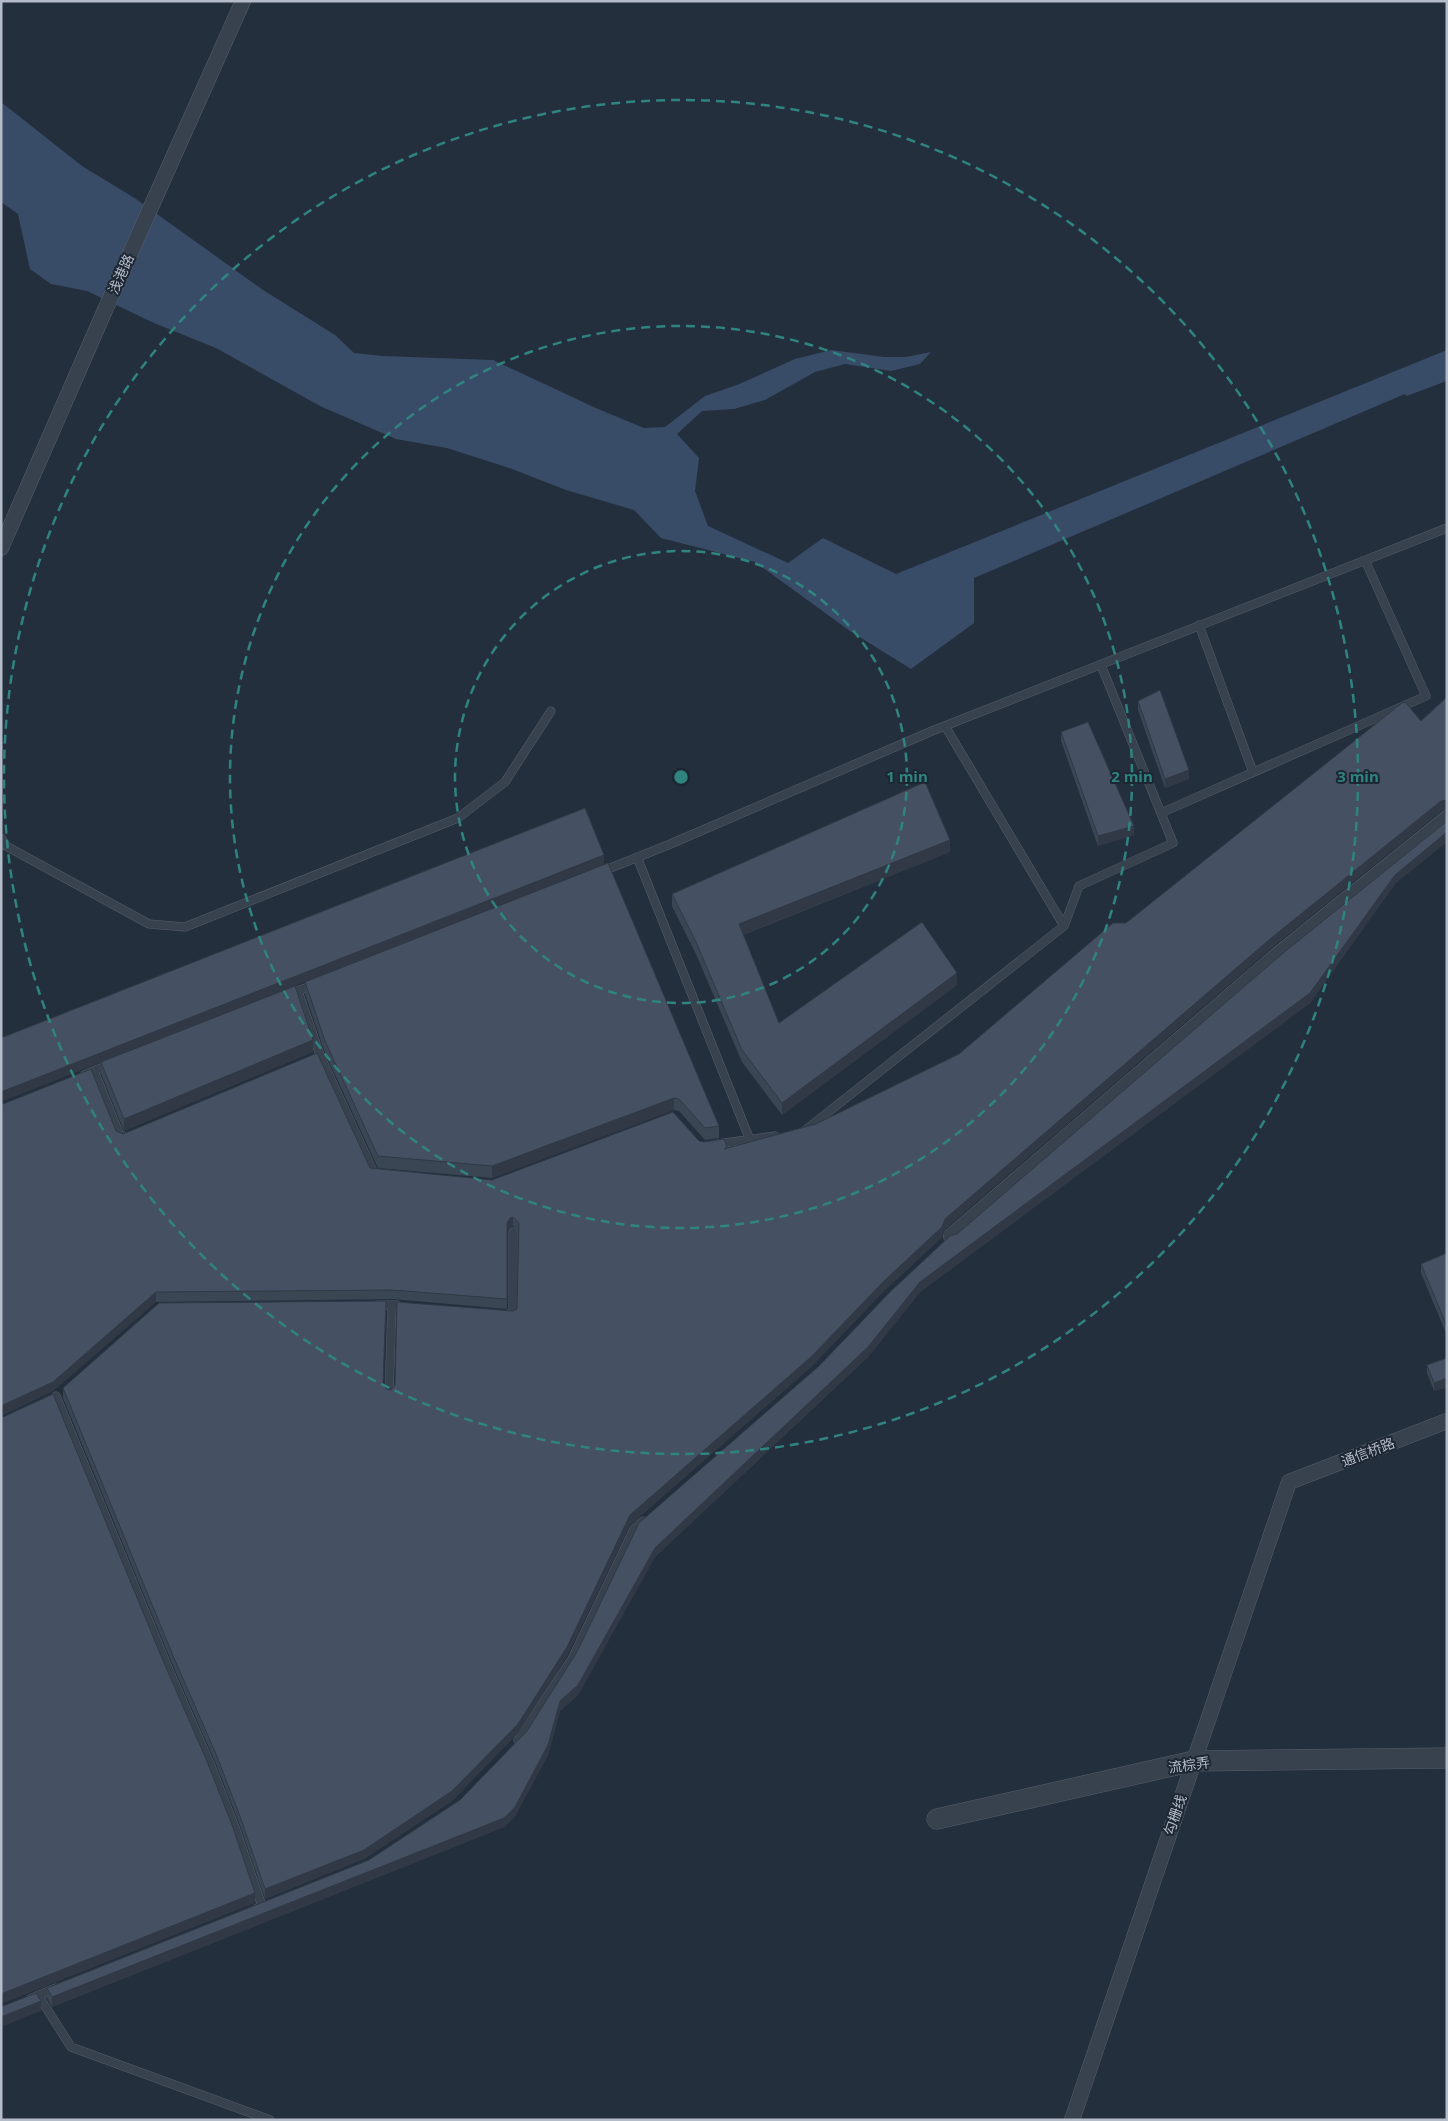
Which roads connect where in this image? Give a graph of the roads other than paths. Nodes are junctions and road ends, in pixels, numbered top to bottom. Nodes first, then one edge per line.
1 (243, 1) edge
2 (1447, 528) edge
3 (1, 548) edge
4 (1365, 560) junction
5 (1199, 625) junction
6 (1101, 665) junction
7 (551, 711) dead end
8 (945, 726) junction
9 (1254, 772) junction
10 (1161, 813) junction
11 (1447, 818) edge
12 (1, 838) edge
13 (637, 858) junction
14 (591, 876) edge
15 (1064, 926) junction
16 (325, 980) edge
17 (298, 991) junction
18 (279, 998) edge
19 (320, 1055) junction
20 (311, 1059) edge
21 (122, 1060) edge
22 (94, 1071) junction
23 (77, 1078) edge
24 (130, 1134) edge
25 (794, 1134) edge
26 (785, 1135) edge
27 (750, 1140) junction
28 (713, 1145) edge
29 (383, 1173) edge
30 (513, 1232) edge
31 (947, 1239) edge
32 (372, 1305) edge
33 (392, 1305) junction
34 (401, 1305) edge
35 (504, 1314) edge
36 (63, 1390) edge
37 (389, 1394) edge
38 (1447, 1421) edge
39 (1289, 1482) joint
40 (649, 1517) edge
41 (515, 1744) edge
42 (1447, 1758) edge
43 (1194, 1761) junction
44 (937, 1819) dead end
45 (271, 1903) edge
46 (262, 1906) junction
47 (253, 1910) edge
48 (65, 1985) edge
49 (38, 1996) junction
50 (20, 2003) edge
51 (270, 2120) edge
52 (1072, 2120) edge

1 - 3 street, 浅港路
2 - 4 lane
4 - 5 lane
4 - 9 lane
5 - 6 lane
5 - 9 lane
6 - 8 lane
6 - 10 lane
7 - 12 lane
8 - 13 lane
8 - 15 lane
9 - 10 lane
10 - 15 lane
11 - 31 street
13 - 14 lane
13 - 27 lane
15 - 25 lane
16 - 17 lane
17 - 18 lane
17 - 19 lane
19 - 20 lane
19 - 29 lane
21 - 22 lane
22 - 23 lane
22 - 24 lane
26 - 27 lane
27 - 28 lane
30 - 35 lane
32 - 33 lane
33 - 34 lane
33 - 37 lane
36 - 46 lane
38 - 39 street, 通信桥路
39 - 43 street, 勾栅线
40 - 41 lane
42 - 43 street, 流棕弄
43 - 44 street, 流棕弄
43 - 52 street, 勾栅线
45 - 46 lane
46 - 47 lane
48 - 49 lane
49 - 50 lane
49 - 51 lane

